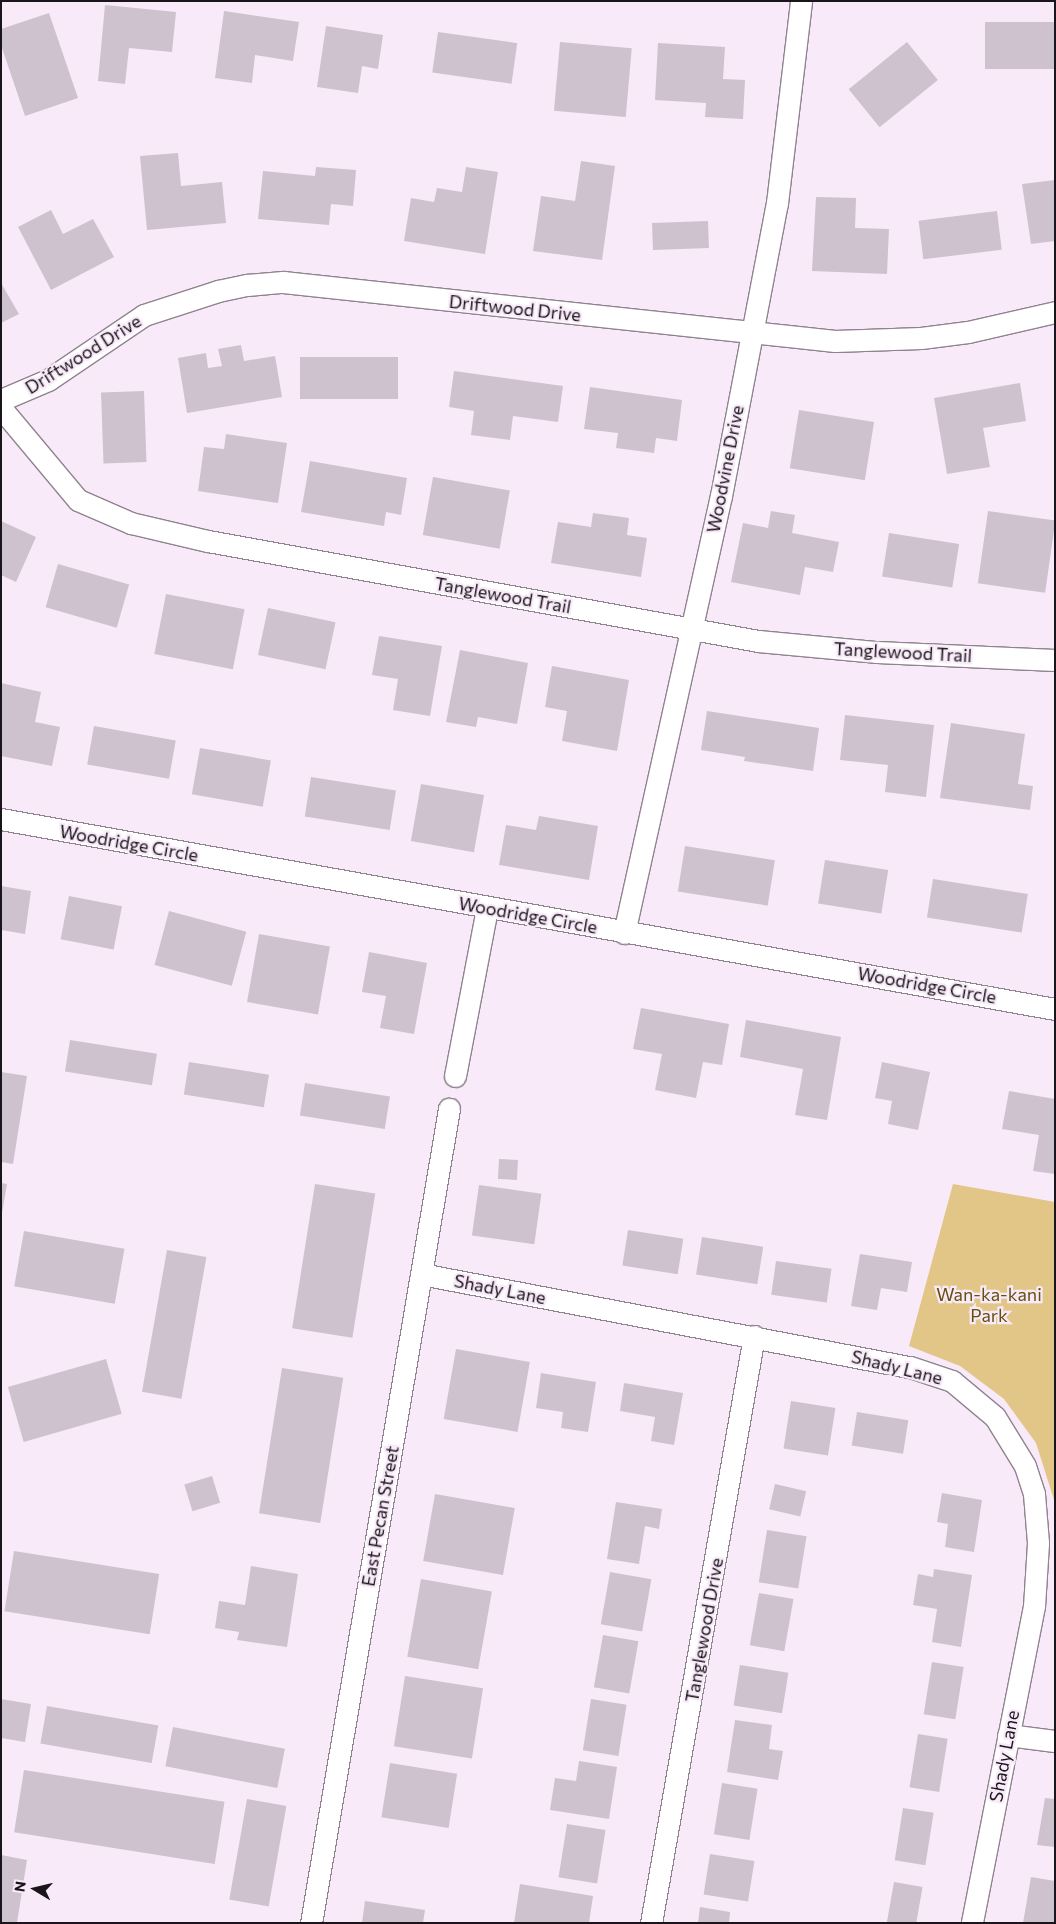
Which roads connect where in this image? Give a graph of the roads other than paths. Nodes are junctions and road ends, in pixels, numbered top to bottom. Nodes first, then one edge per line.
1 (801, 1) edge
2 (1055, 312) edge
3 (752, 333) junction
4 (1, 400) edge
5 (1, 408) edge
6 (691, 630) junction
7 (1055, 660) edge
8 (1, 819) edge
9 (487, 908) junction
10 (624, 933) junction
11 (1055, 1009) edge
12 (455, 1076) dead end
13 (449, 1109) dead end
14 (421, 1274) junction
15 (754, 1336) junction
16 (1008, 1735) junction
17 (1055, 1741) edge
18 (311, 1923) edge
19 (651, 1923) edge
20 (972, 1923) edge

1 - 3 street, Woodvine Drive
2 - 3 street, Driftwood Drive
3 - 4 street, Driftwood Drive
3 - 6 street, Woodvine Drive
5 - 6 street, Tanglewood Trail
6 - 7 street, Tanglewood Trail
6 - 10 street, Woodvine Drive
8 - 9 street, Woodridge Circle
9 - 10 street, Woodridge Circle
9 - 12 street
10 - 11 street, Woodridge Circle
13 - 14 street, East Pecan Street
14 - 15 street, Shady Lane
14 - 18 street, East Pecan Street
15 - 16 street, Shady Lane
15 - 19 street, Tanglewood Drive
16 - 17 street
16 - 20 street, Shady Lane

